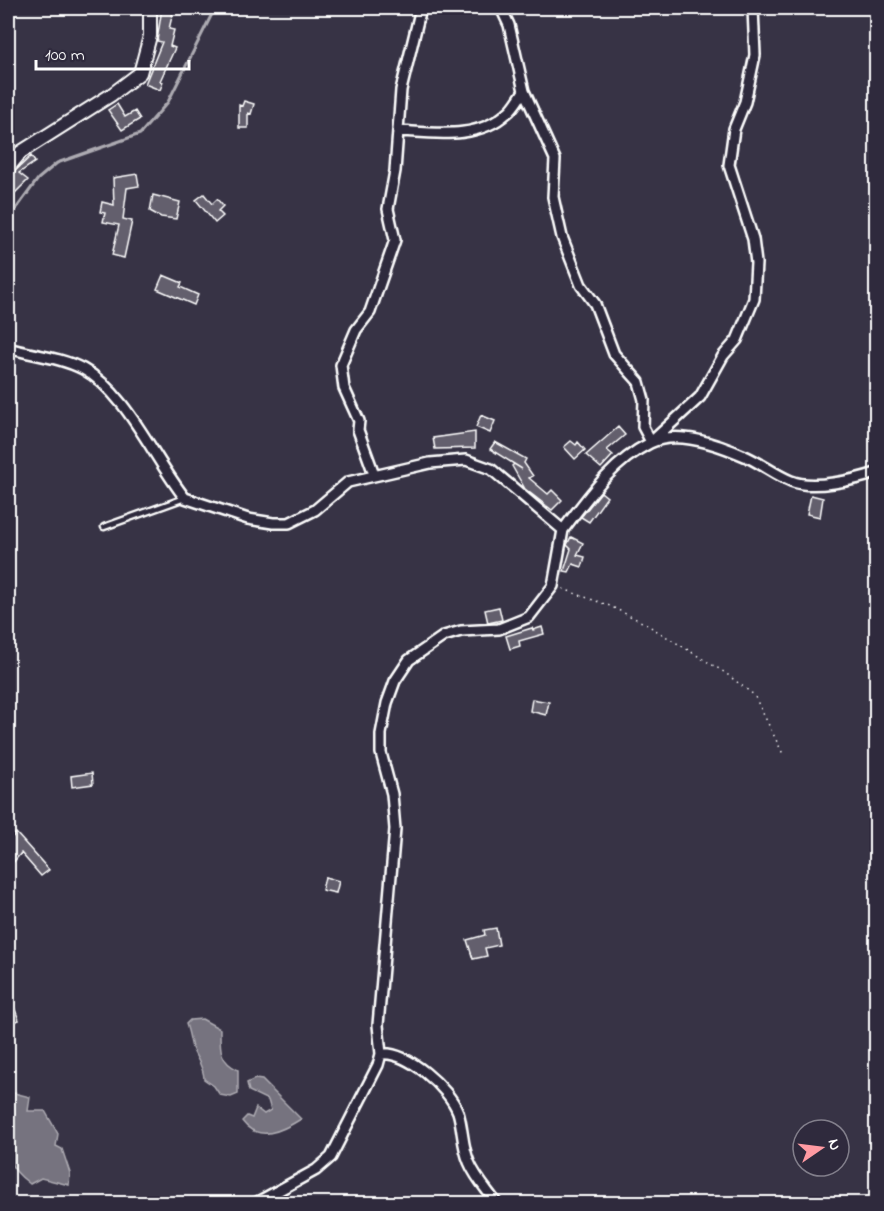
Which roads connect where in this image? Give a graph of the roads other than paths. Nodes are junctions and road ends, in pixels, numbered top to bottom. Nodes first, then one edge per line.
1 (150, 8) edge
2 (421, 8) edge
3 (501, 8) edge
4 (753, 8) edge
5 (524, 91) junction
6 (399, 130) junction
7 (8, 168) edge
8 (8, 348) edge
9 (651, 442) junction
10 (876, 473) edge
11 (374, 474) junction
12 (184, 498) junction
13 (104, 527) dead end
14 (563, 530) junction
15 (381, 1054) junction
16 (254, 1203) edge
17 (497, 1203) edge

1 - 7 street
2 - 6 street
3 - 5 street
4 - 9 street
5 - 6 street
5 - 9 street
6 - 11 street
8 - 12 street
9 - 10 street
9 - 14 street
11 - 12 street
11 - 14 street
12 - 13 lane
14 - 15 street
15 - 16 street
15 - 17 street

